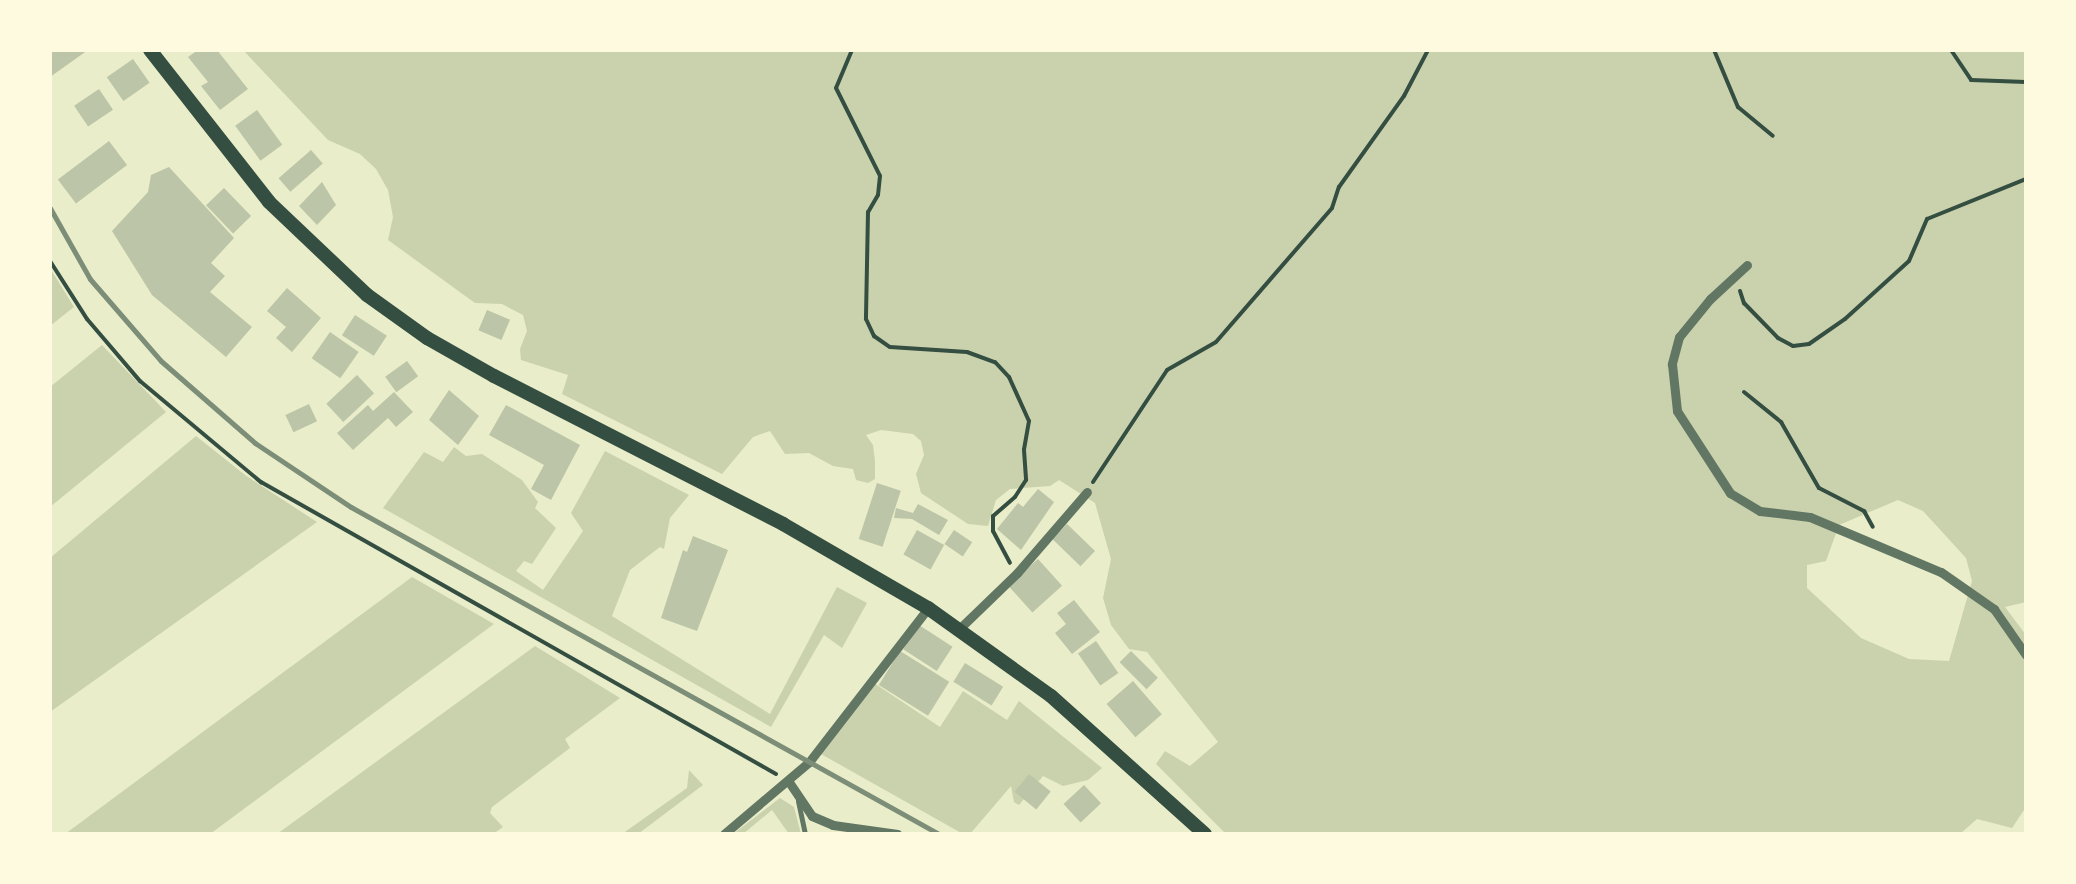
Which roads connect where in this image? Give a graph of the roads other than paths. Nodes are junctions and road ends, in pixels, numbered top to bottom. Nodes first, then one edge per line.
1 (150, 50) edge
2 (1747, 265) dead end
3 (1087, 492) road end
4 (928, 608) junction
5 (960, 629) junction
6 (2026, 654) edge
7 (788, 782) junction
8 (798, 801) junction
9 (724, 834) edge
10 (805, 834) edge
11 (897, 834) edge
12 (1205, 834) edge

1 - 4 main road
2 - 6 street
3 - 5 street
4 - 5 main road
4 - 7 street
5 - 12 main road
7 - 8 street
7 - 9 street
8 - 10 lane
8 - 11 street

